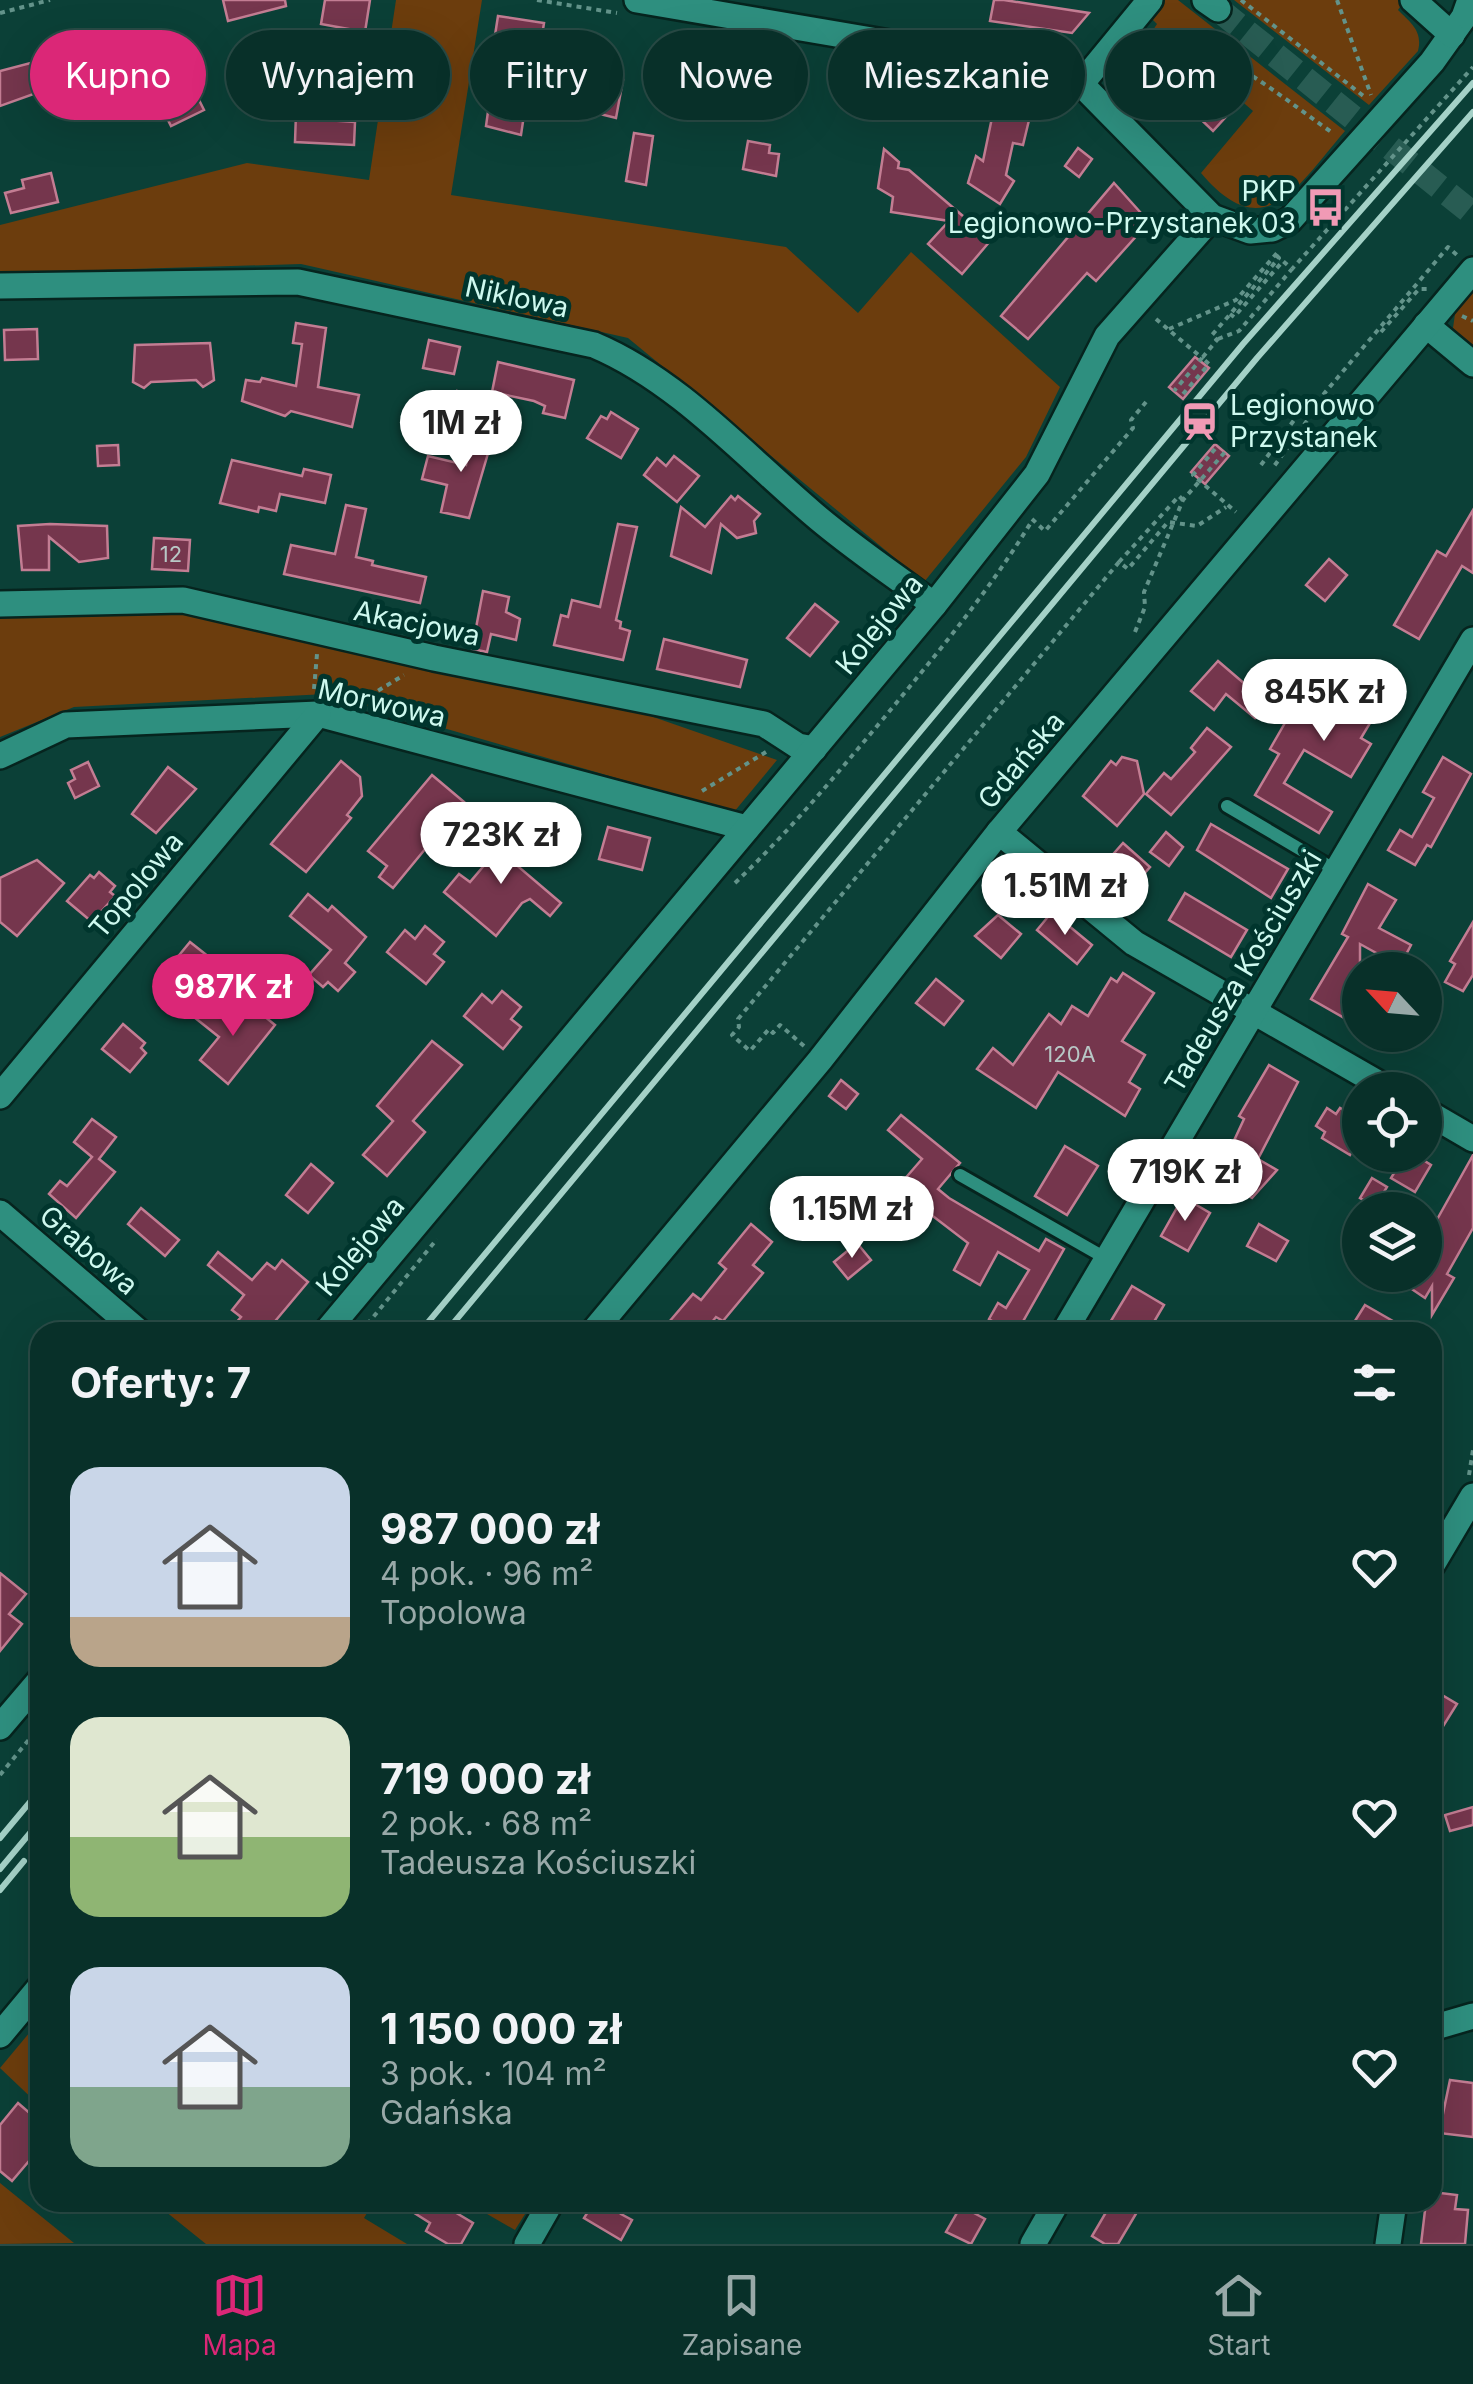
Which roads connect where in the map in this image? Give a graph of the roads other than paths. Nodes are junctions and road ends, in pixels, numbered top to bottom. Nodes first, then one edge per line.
1 (1150, 0) edge
2 (1413, 0) edge
3 (1470, 0) edge
4 (636, 8) edge
5 (1452, 35) junction
6 (828, 36) edge
7 (1085, 79) edge
8 (1085, 88) edge
9 (1212, 217) junction
10 (1469, 259) edge
11 (0, 286) edge
12 (1426, 324) junction
13 (1473, 364) edge
14 (0, 604) edge
15 (934, 605) junction
16 (1473, 640) edge
17 (324, 716) junction
18 (814, 749) junction
19 (0, 756) edge
20 (1227, 806) dead end
21 (748, 828) junction
22 (1000, 832) junction
23 (1336, 871) junction
24 (1254, 1010) junction
25 (1359, 1072) edge
26 (0, 1096) edge
27 (1442, 1121) edge
28 (1473, 1140) edge
29 (960, 1175) dead end
30 (0, 1213) edge
31 (1108, 1259) junction
32 (127, 1322) edge
33 (334, 1322) edge
34 (601, 1322) edge
35 (1070, 1322) edge
36 (1473, 1496) edge
37 (1442, 1548) edge
38 (30, 1692) edge
39 (0, 1727) edge
40 (30, 1999) edge
41 (1473, 2016) edge
42 (1442, 2025) edge
43 (0, 2035) edge
44 (545, 2212) edge
45 (1051, 2212) edge
46 (1393, 2212) edge
47 (527, 2244) edge
48 (1032, 2244) edge
49 (1388, 2244) edge

1 - 7 street
2 - 5 street
3 - 5 street
4 - 6 street
5 - 9 street
8 - 9 street
9 - 15 street, Kolejowa
10 - 12 street, Gdańska
11 - 15 street, Niklowa
12 - 13 street
12 - 22 street, Gdańska
14 - 18 street, Akacjowa
15 - 18 street, Kolejowa
16 - 23 street, Tadeusza Kościuszki
17 - 19 street, Morwowa
17 - 21 street, Morwowa
17 - 26 street, Topolowa
18 - 21 street, Kolejowa
20 - 23 lane
21 - 33 street, Kolejowa
22 - 24 street
22 - 34 street, Gdańska
23 - 24 street, Tadeusza Kościuszki
24 - 25 street
24 - 31 street, Tadeusza Kościuszki
27 - 28 street
29 - 31 lane
30 - 32 street, Grabowa
31 - 35 street, Tadeusza Kościuszki
36 - 37 street
38 - 39 street
40 - 43 street
41 - 42 street
44 - 47 street
45 - 48 street
46 - 49 street

